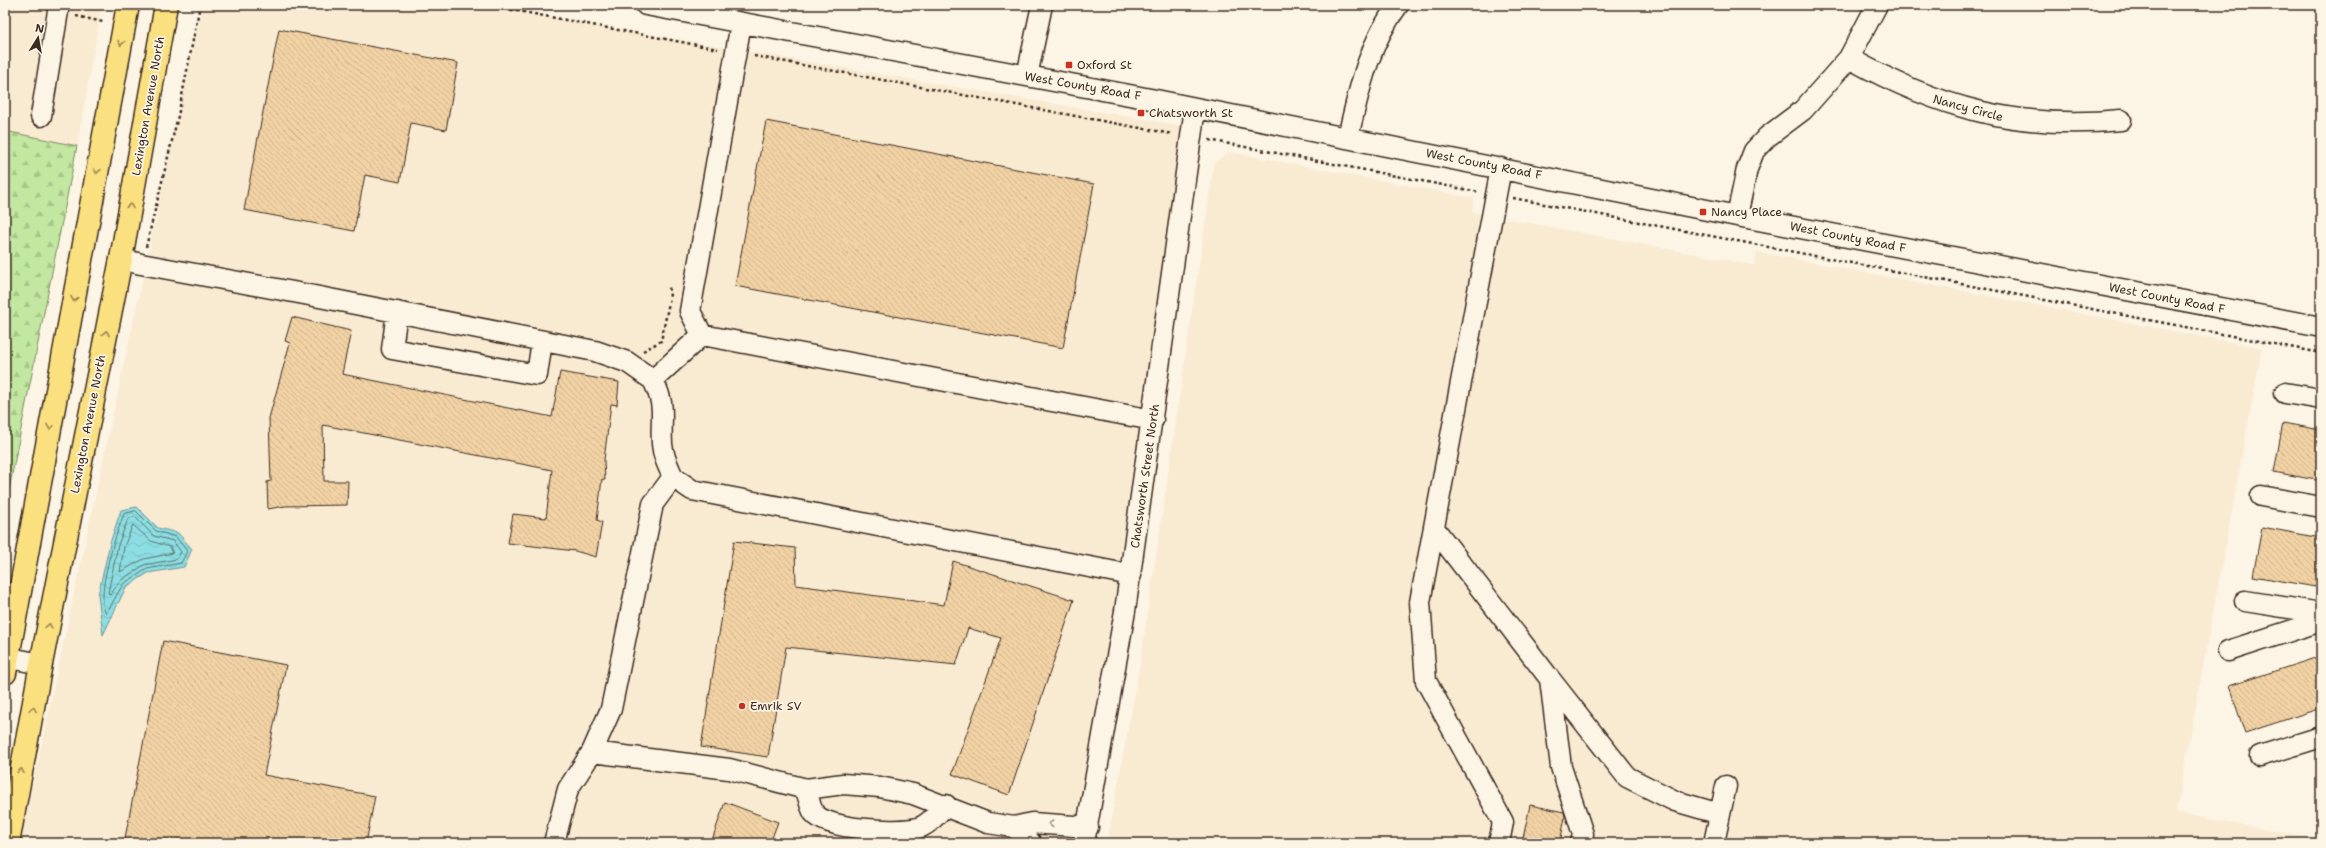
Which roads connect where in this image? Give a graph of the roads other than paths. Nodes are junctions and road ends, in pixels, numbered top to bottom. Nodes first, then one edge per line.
1 (128, 5) edge
2 (166, 5) edge
3 (646, 5) edge
4 (1042, 5) edge
5 (1398, 5) edge
6 (1877, 5) edge
7 (59, 10) edge
8 (742, 22) junction
9 (1849, 58) junction
10 (1027, 76) junction
11 (1195, 108) junction
12 (41, 116) dead end
13 (2121, 120) dead end
14 (1348, 138) junction
15 (1501, 168) junction
16 (1737, 216) junction
17 (121, 259) junction
18 (397, 312) junction
19 (2321, 327) edge
20 (702, 334) junction
21 (542, 341) junction
22 (653, 380) junction
23 (2285, 393) dead end
24 (2321, 399) edge
25 (1153, 420) junction
26 (673, 477) junction
27 (2261, 496) dead end
28 (2321, 507) edge
29 (1434, 528) junction
30 (1131, 575) junction
31 (2245, 601) dead end
32 (2321, 613) edge
33 (2321, 621) edge
34 (2228, 651) dead end
35 (6, 663) edge
36 (41, 664) junction
37 (1550, 679) junction
38 (2321, 737) edge
39 (592, 752) junction
40 (2260, 756) dead end
41 (1726, 786) dead end
42 (806, 789) junction
43 (946, 805) junction
44 (1720, 814) junction
45 (1014, 827) junction
46 (1086, 835) edge
47 (8, 843) edge
48 (554, 843) edge
49 (1031, 843) edge
50 (1499, 843) edge
51 (1581, 843) edge
52 (1714, 843) edge

1 -> 35 main road
17 -> 2 main road, Lexington Avenue North
3 - 8 street, West County Road F
4 - 10 street
5 - 14 street
6 - 9 street
7 - 12 street
8 - 10 street, West County Road F
8 - 20 street
9 - 13 street, Nancy Circle
9 - 16 street
10 - 11 street, West County Road F
11 - 14 street, West County Road F
11 - 25 street, Chatsworth Street North
14 - 15 street, West County Road F
15 - 16 street, West County Road F
15 - 29 street
16 - 19 street, West County Road F
17 - 18 street
36 -> 17 main road, Lexington Avenue North
18 - 21 street
18 - 21 street
20 - 22 street
20 - 25 street
21 - 22 street
22 - 26 street
23 - 24 street
25 - 30 street, Chatsworth Street North
26 - 30 street
26 - 39 street
27 - 28 street
29 - 37 street
29 - 50 street
30 - 46 street, Chatsworth Street North
31 - 32 street
33 - 34 street
35 - 36 street
47 -> 36 main road, Lexington Avenue North
37 - 44 street
37 - 51 street
38 - 40 street
39 - 42 street
39 - 48 street
41 - 44 street
42 - 43 street
42 - 43 street
43 - 45 street
44 - 52 street
46 -> 45 street
45 - 49 street

